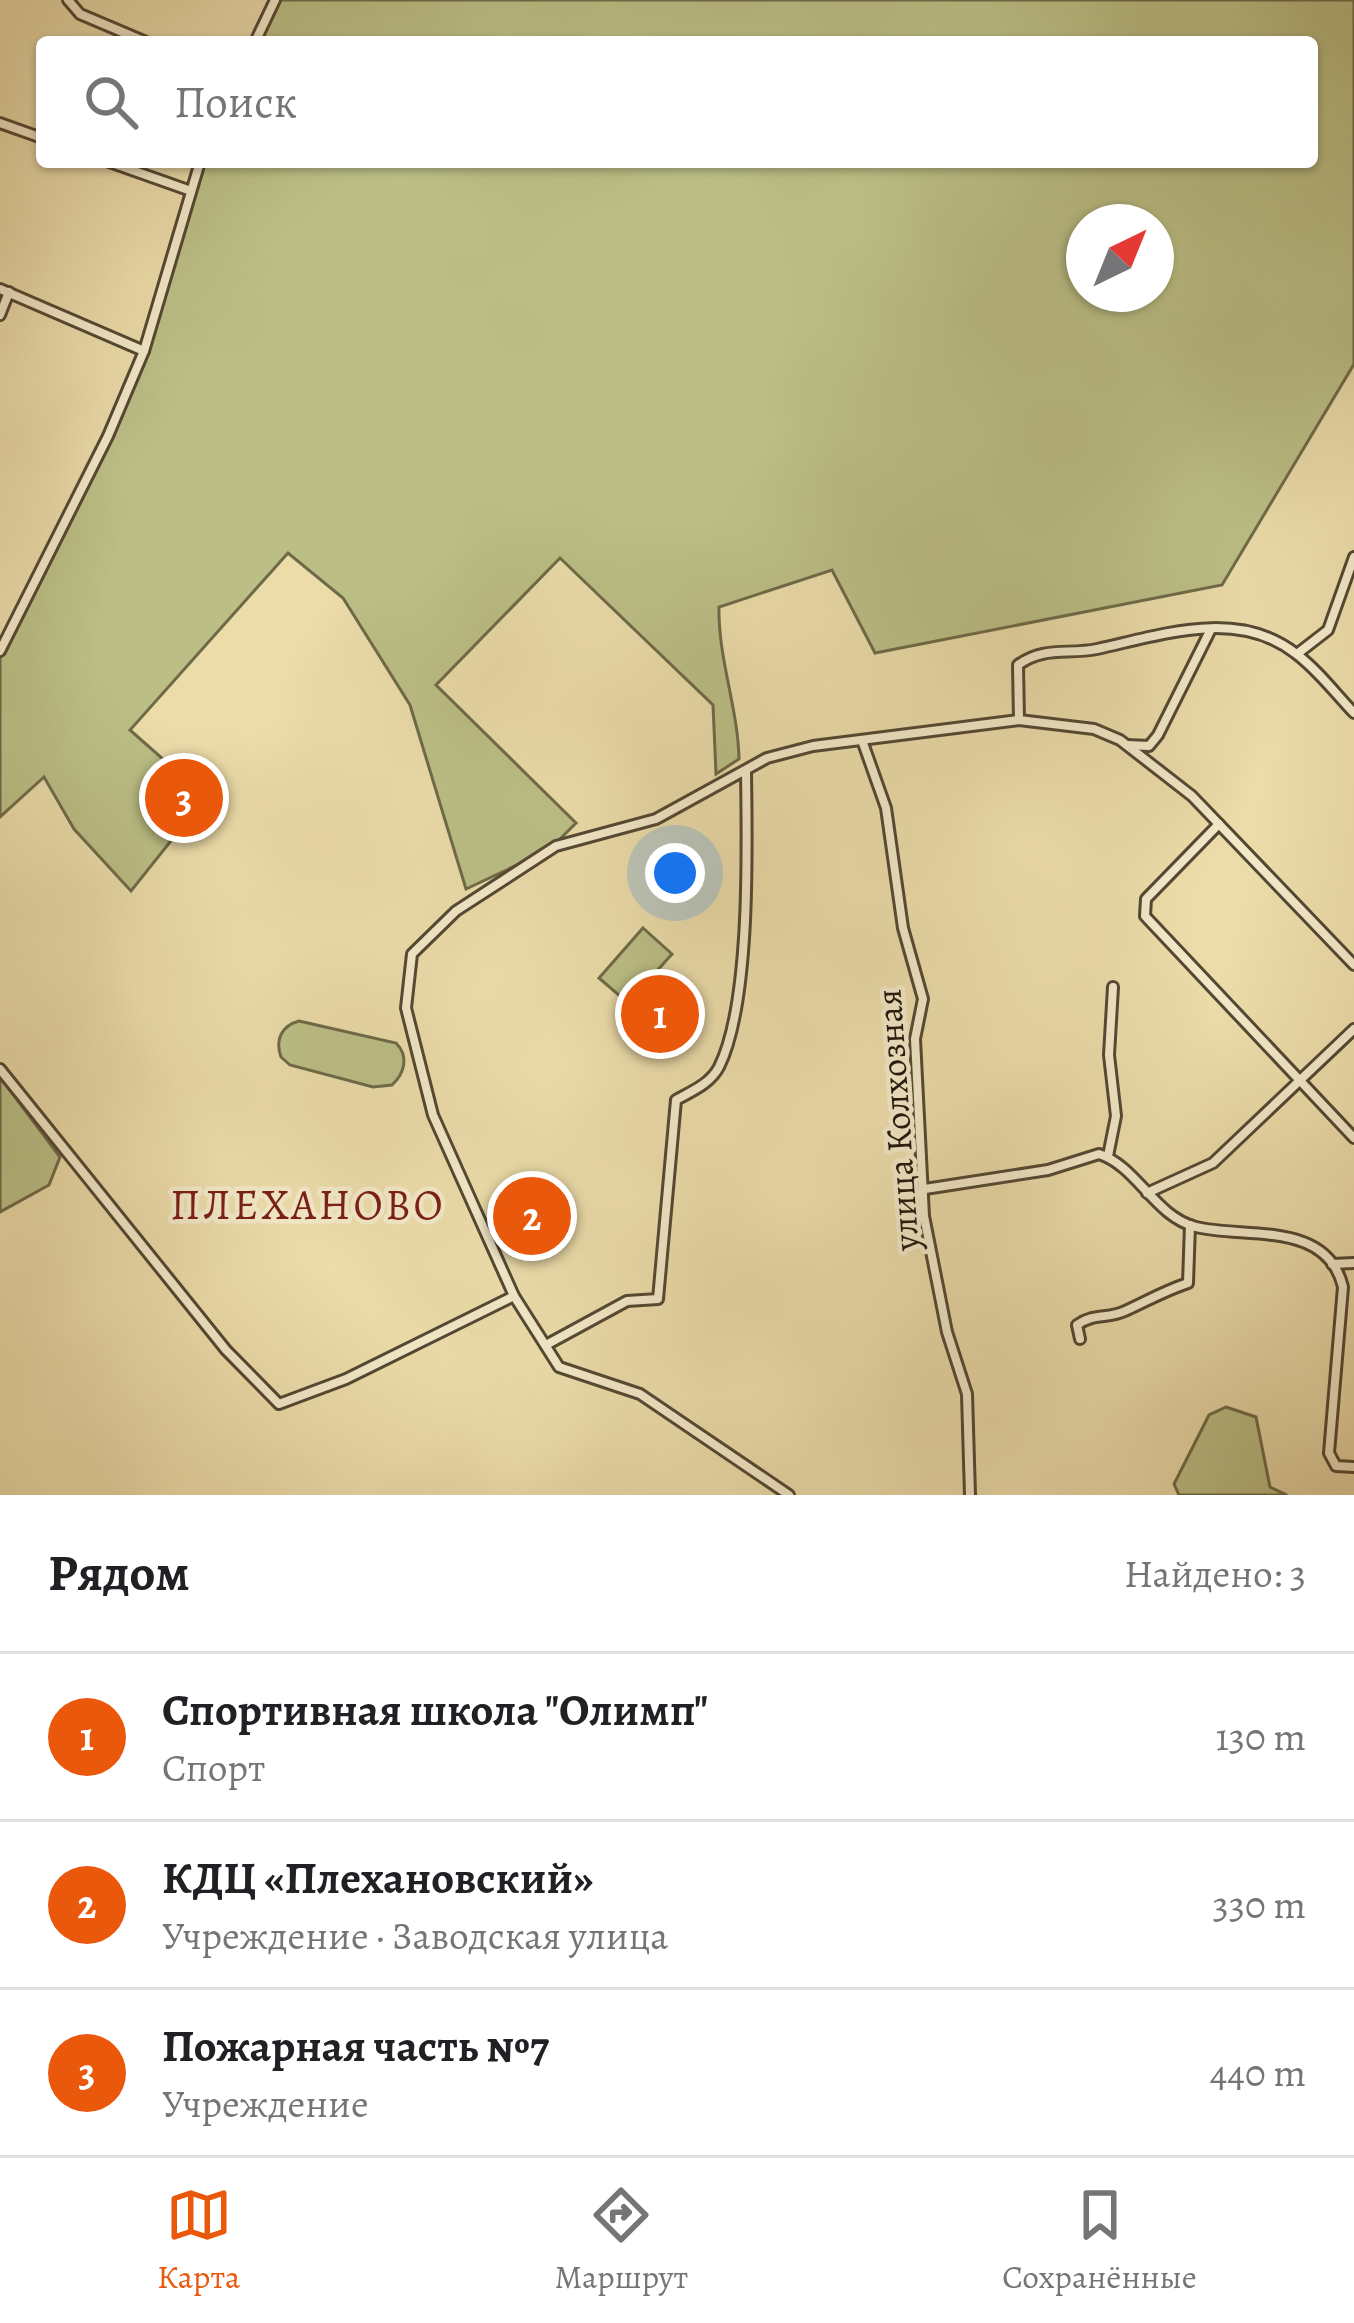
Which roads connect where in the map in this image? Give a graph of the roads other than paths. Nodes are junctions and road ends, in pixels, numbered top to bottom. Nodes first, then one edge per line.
1 (68, 0) edge
2 (275, 0) edge
3 (132, 36) edge
4 (258, 36) edge
5 (0, 123) edge
6 (36, 136) edge
7 (126, 168) edge
8 (198, 168) edge
9 (191, 191) junction
10 (5, 290) edge
11 (0, 314) edge
12 (143, 350) junction
13 (1354, 557) edge
14 (1211, 629) junction
15 (0, 651) edge
16 (1297, 654) junction
17 (1354, 713) edge
18 (1018, 720) junction
19 (1123, 742) junction
20 (863, 743) junction
21 (746, 772) junction
22 (1219, 824) junction
23 (1354, 964) edge
24 (1113, 987) dead end
25 (1354, 1029) edge
26 (0, 1069) edge
27 (1299, 1081) junction
28 (1354, 1138) edge
29 (1108, 1156) junction
30 (925, 1189) junction
31 (1147, 1192) junction
32 (1190, 1226) junction
33 (1354, 1263) edge
34 (1331, 1264) junction
35 (514, 1296) junction
36 (1080, 1339) dead end
37 (546, 1345) junction
38 (1354, 1467) edge
39 (789, 1495) edge
40 (970, 1495) edge

1 - 3 street
2 - 4 street
5 - 6 street
7 - 9 street
8 - 9 street
9 - 12 street
10 - 11 street
10 - 12 street
12 - 15 street
13 - 16 street
14 - 16 street
14 - 18 street
14 - 19 street
16 - 17 street
18 - 19 street
18 - 20 street
19 - 22 street
20 - 21 street
20 - 30 street, улица Колхозная
21 - 35 street
21 - 37 street
22 - 23 street
22 - 27 street
24 - 29 street
25 - 27 street
26 - 35 street
27 - 28 street
27 - 31 street
29 - 30 street
29 - 31 street
30 - 40 street, улица Колхозная
31 - 32 street
32 - 34 street
32 - 36 street
33 - 34 street
34 - 38 street
35 - 37 street
37 - 39 street

